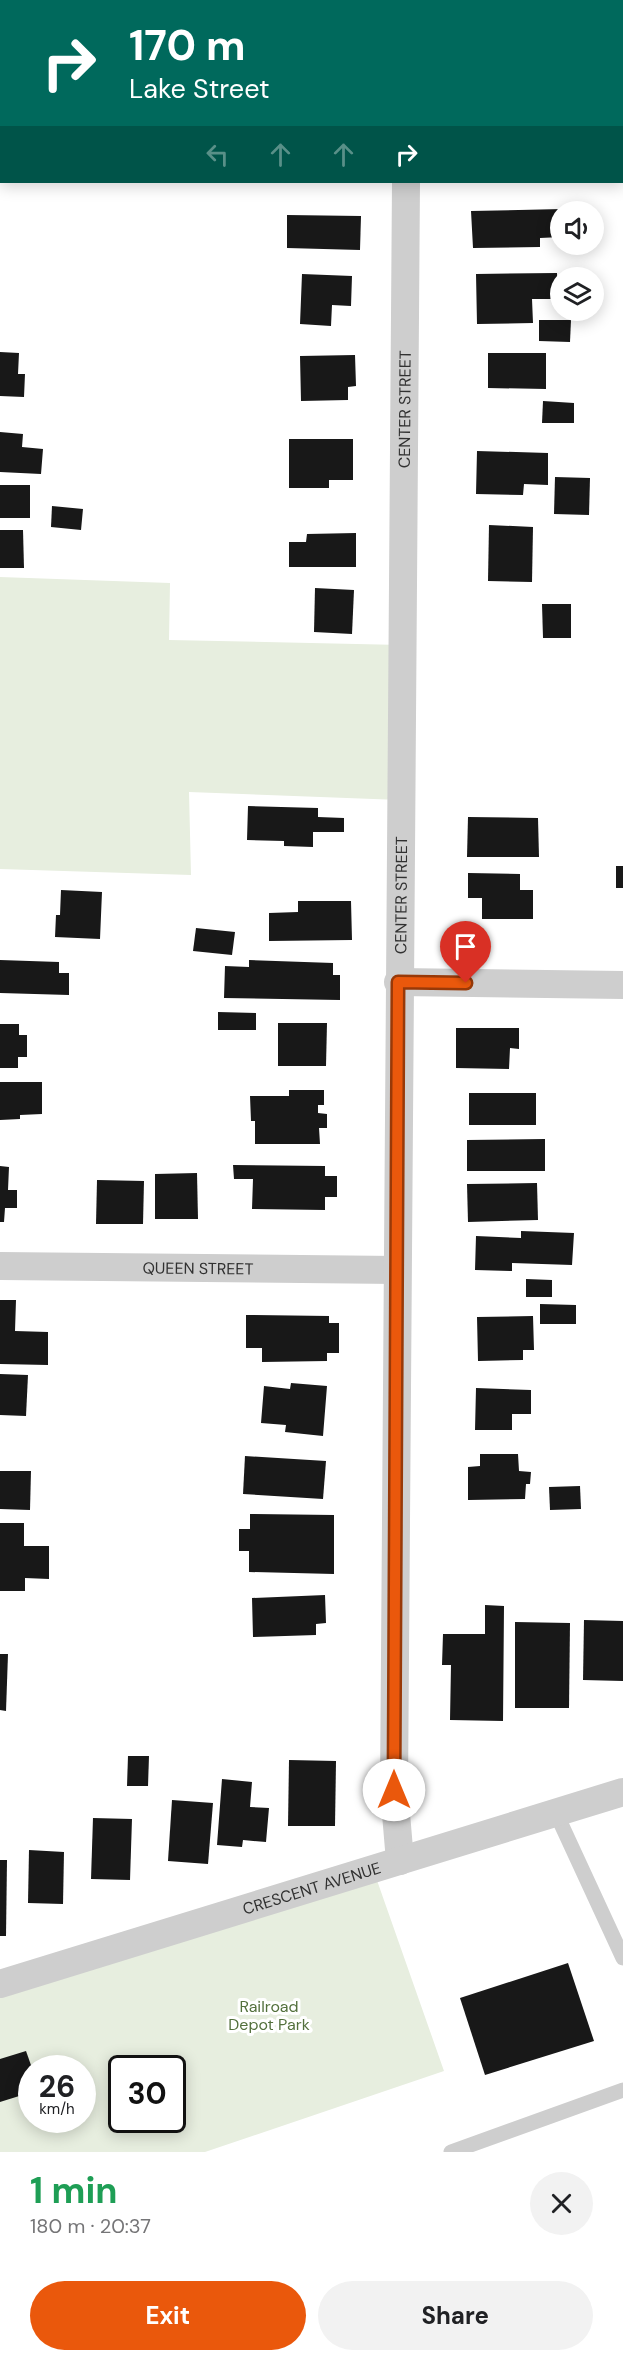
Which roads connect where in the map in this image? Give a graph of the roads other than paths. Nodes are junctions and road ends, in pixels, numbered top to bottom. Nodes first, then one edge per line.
1 (406, 183) edge
2 (398, 982) junction
3 (623, 985) edge
4 (0, 1266) edge
5 (397, 1270) junction
6 (623, 1792) edge
7 (556, 1813) junction
8 (400, 1860) junction
9 (623, 1958) edge
10 (0, 1984) edge
11 (623, 2090) edge
12 (451, 2152) edge

1 - 2 street, CENTER STREET
2 - 3 street
2 - 5 street, CENTER STREET
4 - 5 street, QUEEN STREET
5 - 8 street, CENTER STREET
6 - 7 street, CRESCENT AVENUE
7 - 8 street, CRESCENT AVENUE
7 - 9 lane
8 - 10 street, CRESCENT AVENUE
11 - 12 lane

